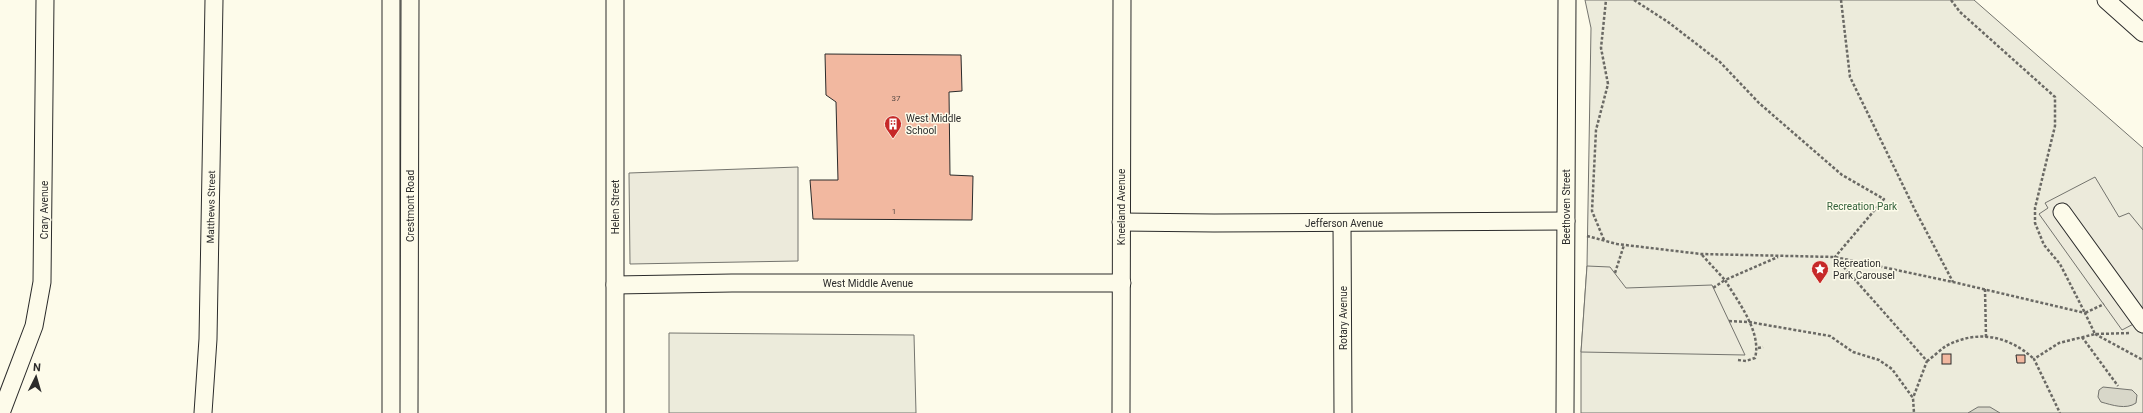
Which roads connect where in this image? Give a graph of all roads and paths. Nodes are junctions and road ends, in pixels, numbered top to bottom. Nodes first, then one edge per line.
1 (46, 0) edge
2 (214, 0) edge
3 (391, 0) edge
4 (410, 0) edge
5 (615, 0) edge
6 (1122, 0) edge
7 (1567, 0) edge
8 (1606, 0) edge
9 (1634, 0) edge
10 (1841, 0) edge
11 (1951, 0) edge
12 (2106, 0) edge
13 (2143, 33) edge
14 (410, 212) junction
15 (2062, 212) dead end
16 (391, 213) junction
17 (1566, 221) junction
18 (1121, 222) junction
19 (1342, 223) junction
20 (1587, 236) dead end
21 (1604, 240) junction
22 (1624, 245) junction
23 (1701, 254) junction
24 (1779, 256) junction
25 (1835, 258) junction
26 (1615, 273) dead end
27 (1725, 280) junction
28 (1954, 282) junction
29 (1122, 283) junction
30 (615, 285) junction
31 (1713, 288) dead end
32 (1985, 290) junction
33 (2104, 304) dead end
34 (2085, 313) junction
35 (1729, 321) dead end
36 (1749, 322) junction
37 (2139, 328) edge
38 (2095, 334) junction
39 (1986, 337) junction
40 (2082, 337) junction
41 (1763, 347) dead end
42 (1758, 348) junction
43 (2034, 359) junction
44 (1738, 360) dead end
45 (2143, 360) edge
46 (1927, 361) junction
47 (2118, 386) dead end
48 (1913, 398) junction
49 (1, 413) edge
50 (203, 413) edge
51 (391, 413) edge
52 (409, 413) edge
53 (615, 413) edge
54 (1121, 413) edge
55 (1343, 413) edge
56 (1565, 413) edge
57 (1914, 413) edge
58 (2060, 413) edge

1 - 49 street, Crary Avenue
2 - 50 street, Matthews Street
3 - 16 street, Crestmont Road
4 - 14 street, Crestmont Road
5 - 30 street, Helen Street
6 - 18 street, Kneeland Avenue
7 - 17 street, Beethoven Street
8 - 21 path
9 - 25 path
10 - 28 path
11 - 34 path
12 - 13 street
14 - 16 street
14 - 52 street, Crestmont Road
15 - 37 street
16 - 51 street, Crestmont Road
17 - 19 street, Jefferson Avenue
17 - 56 street, Beethoven Street
18 - 19 street, Jefferson Avenue
18 - 29 street, Kneeland Avenue
19 - 55 street, Rotary Avenue
20 - 21 path
21 - 22 path
22 - 23 path
22 - 26 path
23 - 24 path
23 - 27 path
24 - 25 path
24 - 27 path
25 - 28 path
25 - 46 path
27 - 31 path
27 - 36 path
28 - 32 path
29 - 30 street, West Middle Avenue
29 - 54 street, Kneeland Avenue
30 - 53 street, Helen Street
32 - 34 path
32 - 39 path
33 - 34 path
34 - 38 path
35 - 36 path
36 - 42 path
36 - 48 path
37 - 38 path
38 - 40 path
38 - 45 path
39 - 43 path
39 - 46 path
40 - 43 path
40 - 47 path
41 - 42 path
42 - 44 path
43 - 58 path
46 - 48 path
48 - 57 path

